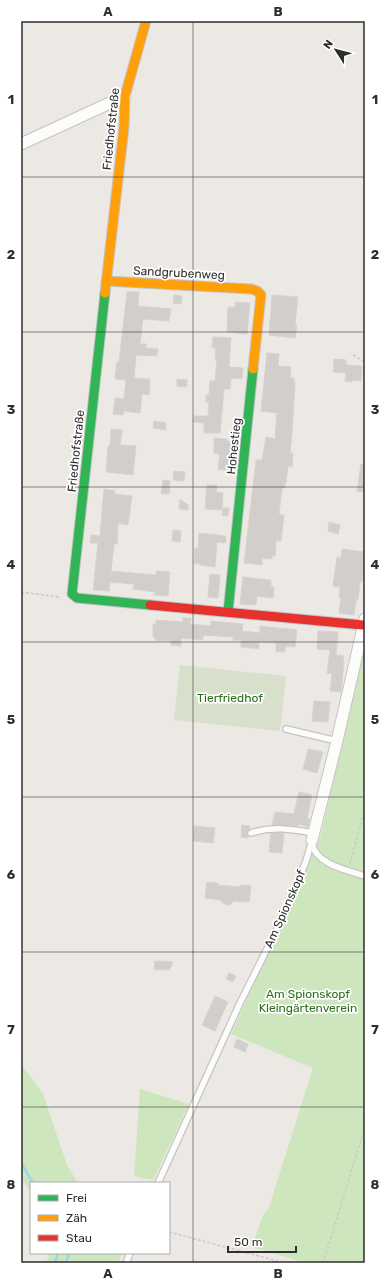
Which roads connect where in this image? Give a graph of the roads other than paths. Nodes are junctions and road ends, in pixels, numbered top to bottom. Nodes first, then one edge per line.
1 (146, 21) edge
2 (125, 96) junction
3 (21, 144) edge
4 (106, 282) junction
5 (250, 289) joint
6 (228, 612) junction
7 (364, 622) edge
8 (286, 729) dead end
9 (337, 741) junction
10 (251, 834) dead end
11 (313, 836) junction
12 (365, 876) edge
13 (158, 1182) edge

1 - 2 street, Friedhofstraße
2 - 3 street
2 - 4 street, Friedhofstraße
4 - 5 street, Sandgrubenweg
4 - 6 street, Friedhofstraße
5 - 6 street, Hohestieg
6 - 7 street
7 - 9 street, Am Spionskopf
8 - 9 lane
9 - 11 street, Am Spionskopf
10 - 11 lane
11 - 12 lane
11 - 13 lane, Am Spionskopf

